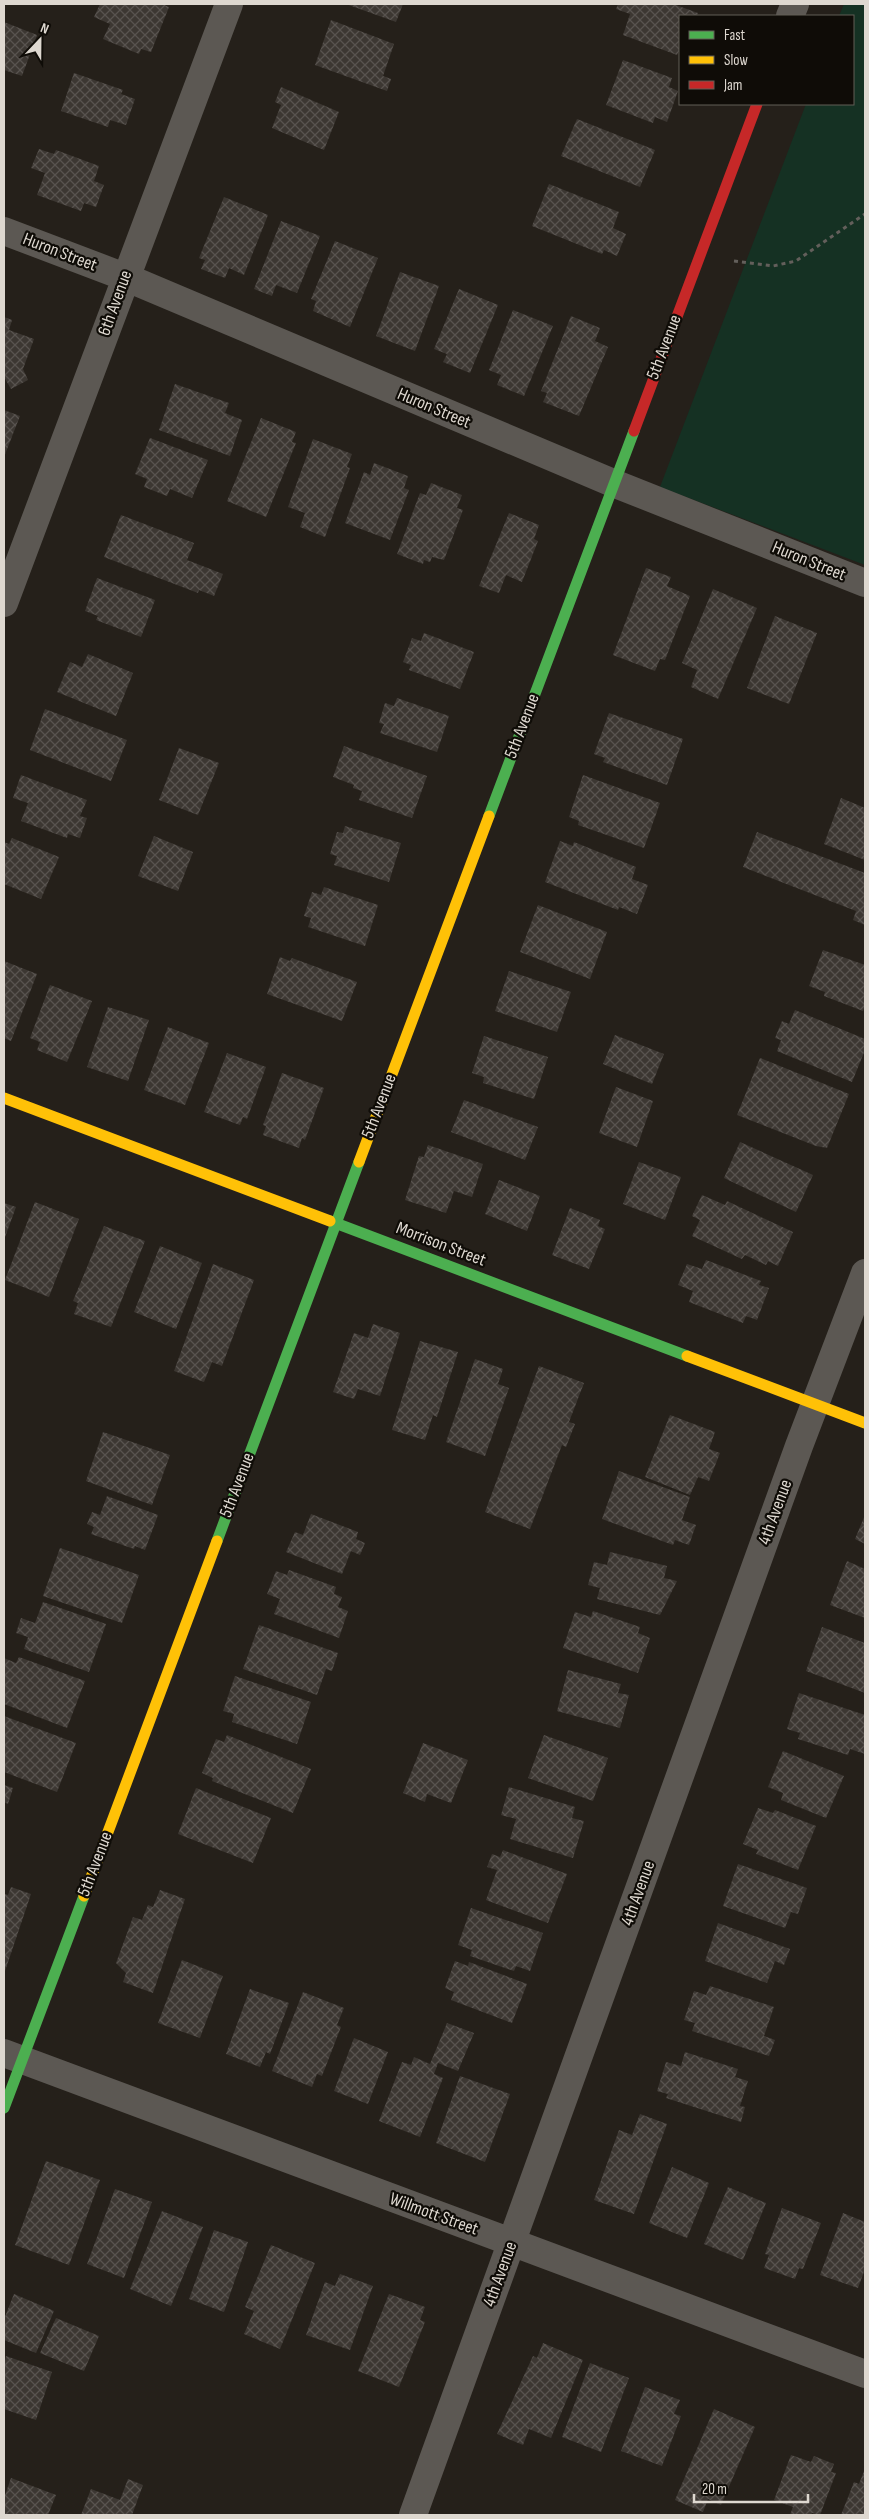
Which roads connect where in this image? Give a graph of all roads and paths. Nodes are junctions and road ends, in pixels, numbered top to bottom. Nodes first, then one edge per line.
1 (229, 4) edge
2 (757, 105) edge
3 (865, 214) edge
4 (4, 231) edge
5 (699, 256) junction
6 (125, 277) junction
7 (613, 483) junction
8 (865, 583) edge
9 (4, 603) edge
10 (4, 1098) edge
11 (336, 1224) junction
12 (865, 1272) edge
13 (814, 1403) junction
14 (865, 1423) edge
15 (12, 2056) edge
16 (4, 2108) edge
17 (512, 2243) junction
18 (865, 2374) edge
19 (413, 2515) edge

1 - 6 street, 6th Avenue
2 - 5 street, 5th Avenue
3 - 5 path
4 - 6 street, Huron Street
5 - 7 street, 5th Avenue
6 - 7 street, Huron Street
6 - 9 street, 6th Avenue
7 - 8 street, Huron Street
7 - 11 street, 5th Avenue
10 - 11 street, Morrison Street
11 - 13 street, Morrison Street
11 - 15 street, 5th Avenue
12 - 13 street, 4th Avenue
13 - 14 street, Morrison Street
13 - 17 street, 4th Avenue
15 - 16 street, 5th Avenue
15 - 17 street, Willmott Street
17 - 18 street, Willmott Street
17 - 19 street, 4th Avenue

